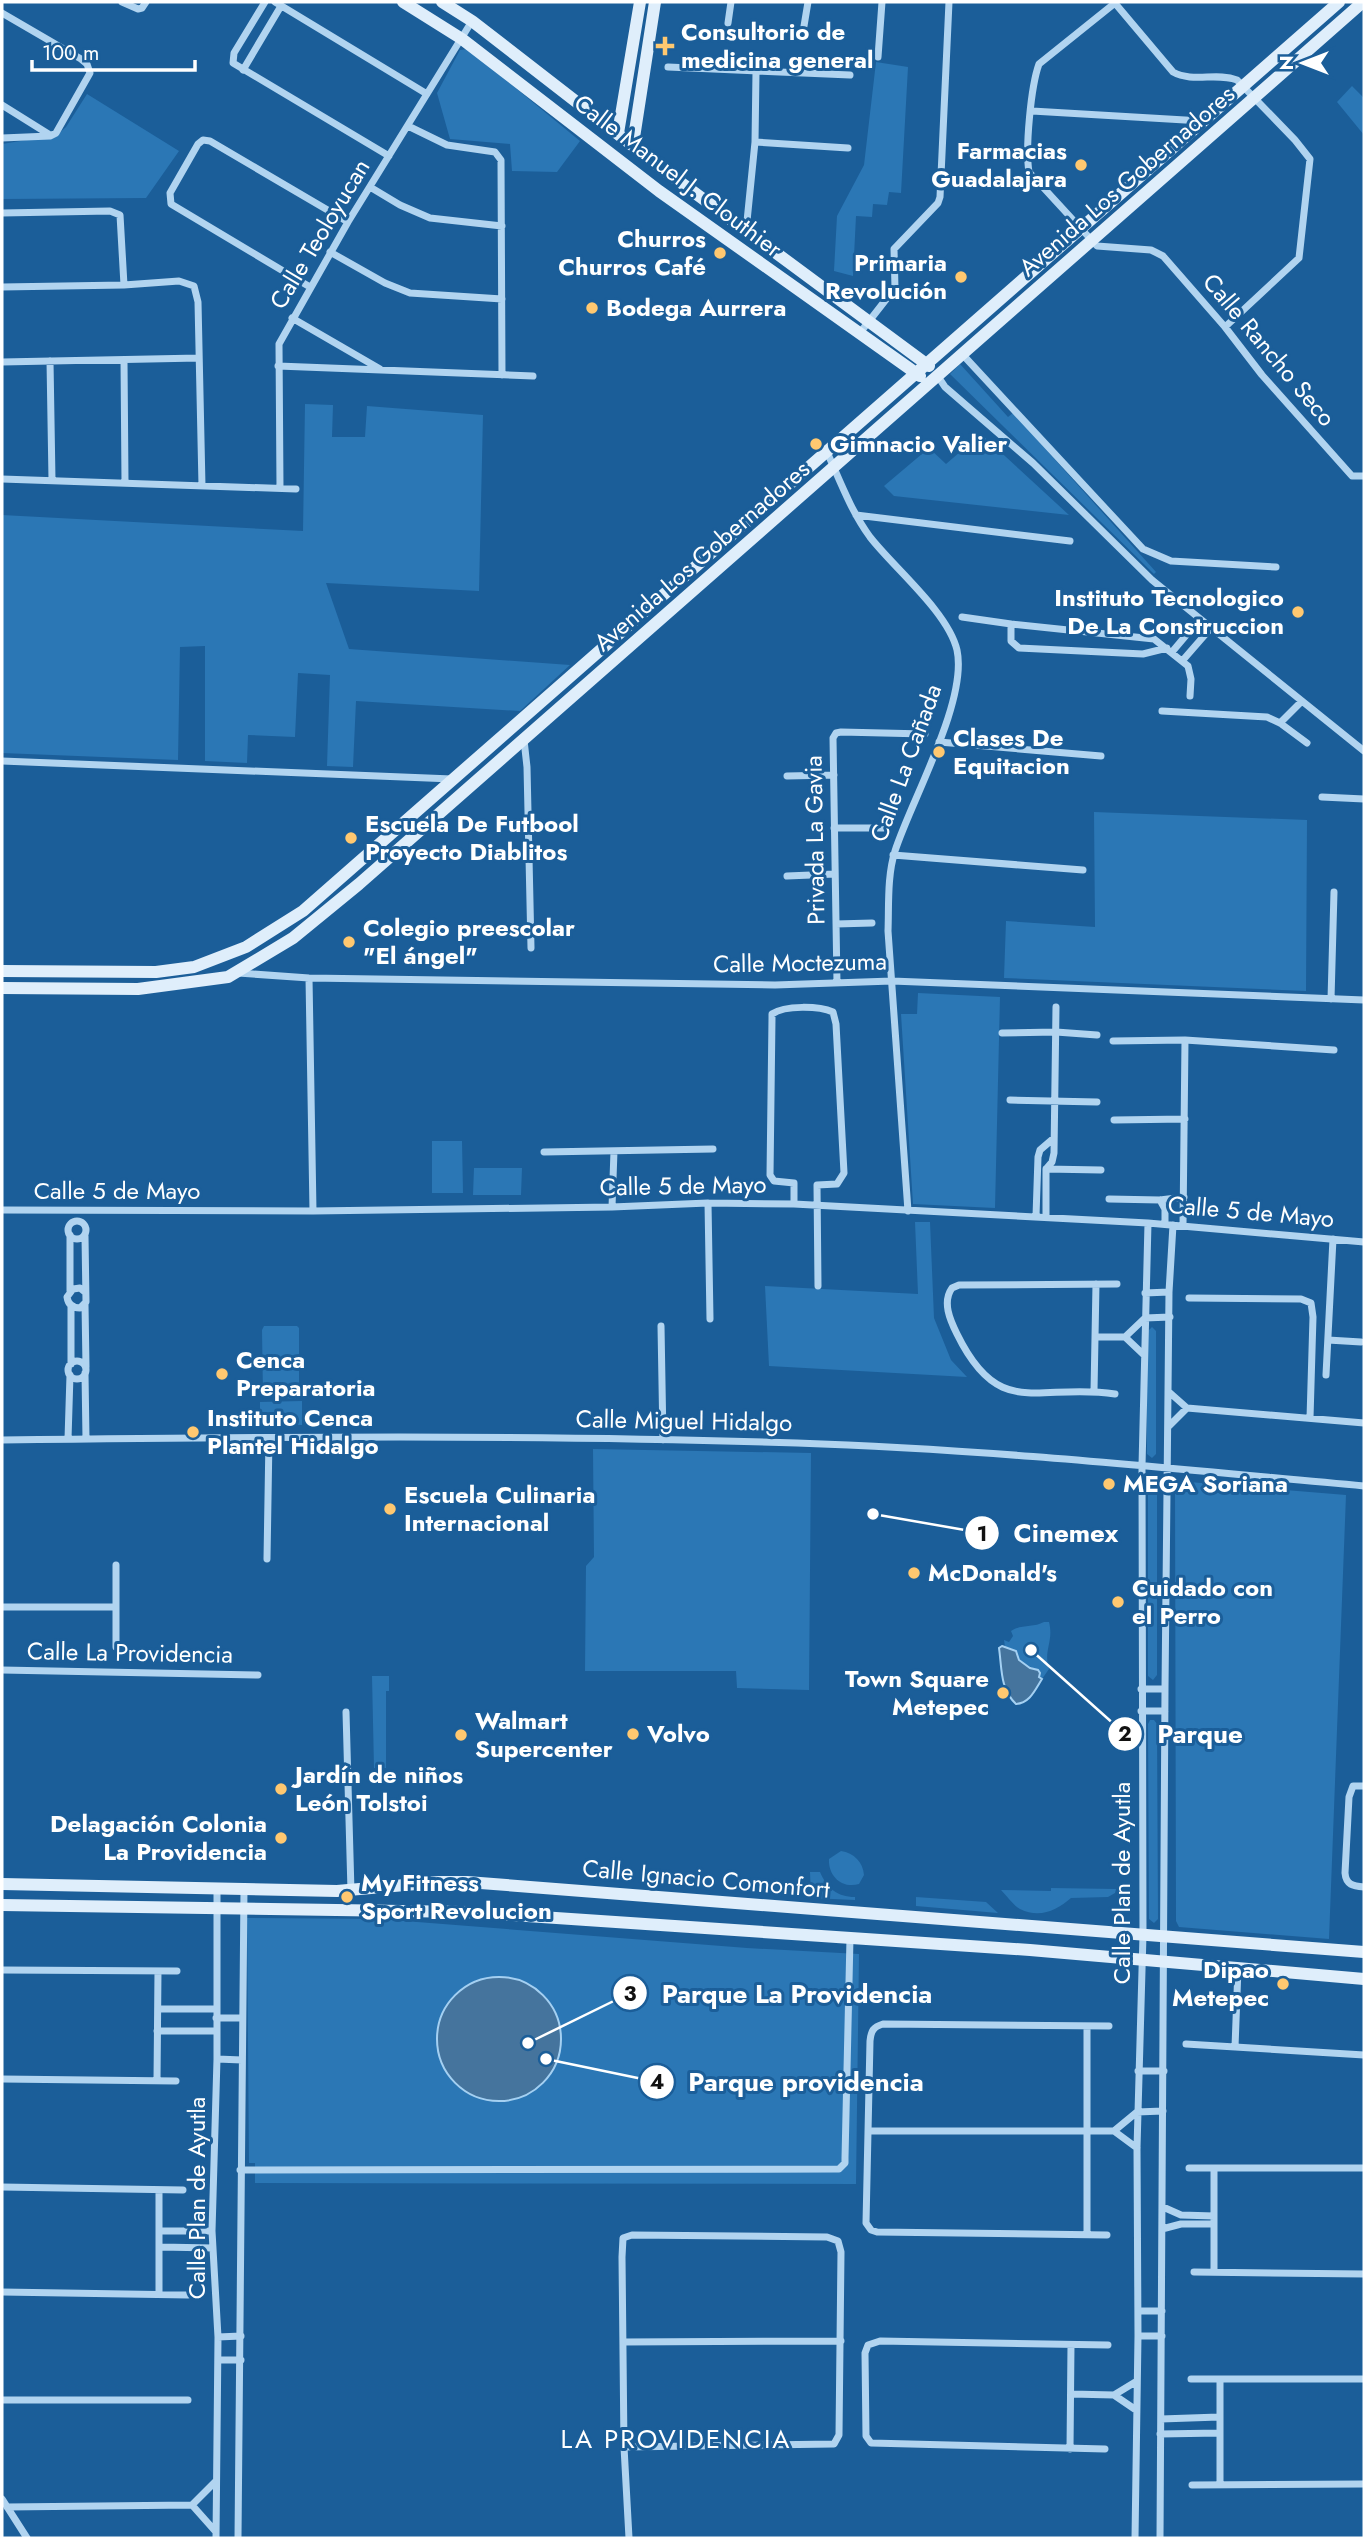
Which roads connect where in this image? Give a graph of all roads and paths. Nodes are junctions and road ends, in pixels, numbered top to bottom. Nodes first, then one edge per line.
1 (125, 2) edge
2 (146, 2) edge
3 (265, 2) edge
4 (403, 2) edge
5 (442, 2) edge
6 (640, 2) edge
7 (656, 2) edge
8 (731, 2) edge
9 (808, 2) edge
10 (882, 2) edge
11 (949, 2) edge
12 (1339, 2) edge
13 (1114, 3) edge
14 (278, 4) edge
15 (1361, 4) edge
16 (2, 13) edge
17 (472, 22) junction
18 (728, 23) dead end
19 (804, 26) dead end
20 (462, 39) junction
21 (878, 57) dead end
22 (629, 64) junction
23 (645, 67) junction
24 (668, 67) dead end
25 (243, 70) junction
26 (756, 72) junction
27 (850, 75) dead end
28 (1244, 85) junction
29 (427, 94) junction
30 (1254, 97) junction
31 (2, 105) edge
32 (1032, 111) junction
33 (1203, 121) junction
34 (408, 127) junction
35 (618, 133) junction
36 (50, 136) junction
37 (2, 138) edge
38 (755, 142) junction
39 (633, 144) junction
40 (848, 148) dead end
41 (388, 156) junction
42 (370, 187) junction
43 (2, 213) edge
44 (348, 222) junction
45 (502, 226) junction
46 (1082, 229) junction
47 (746, 231) junction
48 (1091, 242) junction
49 (330, 252) junction
50 (124, 285) junction
51 (2, 287) edge
52 (310, 287) junction
53 (502, 299) junction
54 (292, 318) junction
55 (869, 322) junction
56 (1225, 327) junction
57 (859, 334) junction
58 (963, 355) junction
59 (200, 358) junction
60 (124, 360) junction
61 (50, 361) junction
62 (2, 362) edge
63 (926, 362) junction
64 (278, 366) junction
65 (381, 369) junction
66 (915, 373) junction
67 (502, 375) junction
68 (533, 376) dead end
69 (933, 379) junction
70 (827, 452) junction
71 (834, 468) junction
72 (1364, 476) edge
73 (2, 479) edge
74 (52, 480) junction
75 (125, 482) junction
76 (202, 486) junction
77 (279, 488) junction
78 (296, 489) dead end
79 (856, 515) junction
80 (1070, 541) dead end
81 (1276, 567) dead end
82 (962, 617) dead end
83 (1199, 620) junction
84 (1011, 624) junction
85 (1210, 629) junction
86 (1170, 650) junction
87 (1183, 660) junction
88 (1190, 696) dead end
89 (543, 701) junction
90 (1301, 702) junction
91 (1162, 711) dead end
92 (554, 713) junction
93 (1280, 723) junction
94 (925, 734) dead end
95 (524, 740) junction
96 (939, 742) junction
97 (1307, 743) dead end
98 (1364, 751) edge
99 (1101, 756) dead end
100 (2, 761) edge
101 (834, 775) junction
102 (787, 776) dead end
103 (454, 779) junction
104 (1322, 797) dead end
105 (1364, 799) edge
106 (834, 828) junction
107 (884, 828) dead end
108 (893, 855) junction
109 (1083, 870) dead end
110 (835, 874) junction
111 (788, 876) dead end
112 (1334, 892) dead end
113 (872, 923) dead end
114 (836, 924) junction
115 (531, 948) dead end
116 (2, 971) edge
117 (237, 973) junction
118 (309, 978) junction
119 (892, 981) junction
120 (837, 983) junction
121 (2, 988) edge
122 (1331, 999) junction
123 (1364, 1000) edge
124 (1056, 1007) dead end
125 (1056, 1032) junction
126 (1003, 1033) dead end
127 (1097, 1035) dead end
128 (1185, 1040) junction
129 (1113, 1041) dead end
130 (1334, 1050) dead end
131 (1010, 1100) dead end
132 (1055, 1101) junction
133 (1097, 1102) dead end
134 (1114, 1119) dead end
135 (1185, 1119) junction
136 (1054, 1138) junction
137 (713, 1149) dead end
138 (614, 1151) junction
139 (544, 1152) dead end
140 (1046, 1169) junction
141 (1101, 1170) dead end
142 (1184, 1198) junction
143 (1109, 1199) dead end
144 (1160, 1200) junction
145 (708, 1203) junction
146 (793, 1204) junction
147 (817, 1205) junction
148 (612, 1207) junction
149 (2, 1210) edge
150 (313, 1211) junction
151 (908, 1211) junction
152 (1036, 1216) junction
153 (1046, 1217) junction
154 (1148, 1223) junction
155 (1169, 1224) junction
156 (1183, 1225) junction
157 (70, 1235) junction
158 (85, 1236) junction
159 (1333, 1239) junction
160 (1364, 1241) edge
161 (1096, 1284) junction
162 (1117, 1284) dead end
163 (818, 1286) dead end
164 (70, 1291) junction
165 (85, 1292) junction
166 (1169, 1292) junction
167 (1145, 1293) junction
168 (1189, 1298) dead end
169 (85, 1304) junction
170 (71, 1306) junction
171 (1170, 1317) junction
172 (1145, 1318) junction
173 (710, 1320) dead end
174 (661, 1326) dead end
175 (1095, 1337) junction
176 (1125, 1337) junction
177 (1328, 1340) junction
178 (1361, 1342) dead end
179 (1144, 1354) junction
180 (71, 1364) junction
181 (85, 1370) junction
182 (70, 1375) junction
183 (1326, 1375) dead end
184 (1094, 1391) junction
185 (1169, 1392) junction
186 (1115, 1394) dead end
187 (1187, 1408) junction
188 (1310, 1418) junction
189 (1364, 1423) edge
190 (1169, 1426) junction
191 (269, 1438) junction
192 (68, 1439) junction
193 (86, 1439) junction
194 (2, 1440) edge
195 (663, 1440) junction
196 (1142, 1466) junction
197 (1169, 1468) junction
198 (1364, 1486) edge
199 (267, 1559) dead end
200 (116, 1565) dead end
201 (2, 1607) edge
202 (116, 1607) junction
203 (116, 1647) dead end
204 (2, 1670) edge
205 (257, 1675) dead end
206 (1141, 1689) junction
207 (1165, 1689) junction
208 (1141, 1711) junction
209 (1165, 1711) junction
210 (346, 1712) dead end
211 (1364, 1786) edge
212 (2, 1884) edge
213 (1364, 1886) edge
214 (217, 1888) junction
215 (244, 1889) junction
216 (351, 1891) junction
217 (2, 1905) edge
218 (216, 1908) junction
219 (244, 1908) junction
220 (1143, 1935) junction
221 (1164, 1936) junction
222 (850, 1938) junction
223 (1364, 1952) edge
224 (1142, 1960) junction
225 (1164, 1962) junction
226 (1238, 1968) junction
227 (2, 1969) edge
228 (158, 1971) junction
229 (177, 1971) dead end
230 (1364, 1979) edge
231 (158, 2009) junction
232 (216, 2013) junction
233 (242, 2018) junction
234 (1087, 2026) junction
235 (1109, 2026) dead end
236 (157, 2031) junction
237 (216, 2031) junction
238 (1186, 2044) dead end
239 (1235, 2047) junction
240 (1364, 2055) edge
241 (217, 2059) junction
242 (242, 2060) junction
243 (1138, 2071) junction
244 (1164, 2071) junction
245 (2, 2079) edge
246 (157, 2081) junction
247 (177, 2081) dead end
248 (1163, 2111) junction
249 (1138, 2112) junction
250 (869, 2131) junction
251 (1088, 2131) junction
252 (1115, 2132) junction
253 (1137, 2148) junction
254 (1189, 2168) dead end
255 (1364, 2168) edge
256 (1214, 2169) junction
257 (240, 2170) junction
258 (2, 2188) edge
259 (159, 2190) junction
260 (183, 2190) dead end
261 (1163, 2207) junction
262 (1181, 2215) junction
263 (1214, 2220) junction
264 (1181, 2224) junction
265 (1162, 2229) junction
266 (160, 2231) junction
267 (212, 2231) junction
268 (1087, 2234) junction
269 (1107, 2235) dead end
270 (160, 2246) junction
271 (212, 2248) junction
272 (1194, 2272) dead end
273 (1214, 2272) junction
274 (1364, 2274) edge
275 (2, 2292) edge
276 (159, 2294) junction
277 (188, 2295) dead end
278 (1138, 2311) junction
279 (1162, 2311) junction
280 (241, 2336) junction
281 (1138, 2336) junction
282 (1162, 2336) junction
283 (218, 2337) junction
284 (841, 2341) junction
285 (622, 2342) junction
286 (1071, 2345) junction
287 (1108, 2345) dead end
288 (218, 2360) junction
289 (241, 2360) junction
290 (1191, 2379) dead end
291 (1220, 2379) junction
292 (1364, 2379) edge
293 (1137, 2381) junction
294 (1071, 2394) junction
295 (1114, 2395) junction
296 (2, 2400) edge
297 (188, 2400) dead end
298 (1136, 2410) junction
299 (1219, 2417) junction
300 (1161, 2419) junction
301 (1219, 2433) junction
302 (1160, 2434) junction
303 (624, 2447) junction
304 (1070, 2449) junction
305 (1105, 2449) dead end
306 (217, 2480) junction
307 (1220, 2484) junction
308 (1364, 2484) edge
309 (1192, 2485) dead end
310 (2, 2499) edge
311 (192, 2505) junction
312 (7, 2507) junction
313 (216, 2535) edge
314 (27, 2538) edge
315 (238, 2538) edge
316 (629, 2538) edge
317 (1135, 2538) edge
318 (1160, 2538) edge

1 - 2 street
3 - 25 street
4 - 20 street, Calle Manuel J. Clouthier
5 - 17 street, Calle Manuel J. Clouthier
6 - 22 street
7 - 23 street
8 - 18 street
9 - 19 street
10 - 21 street
11 - 55 street
12 - 28 street, Avenida Los Gobernadores
13 - 28 street
13 - 32 street
14 - 25 street
14 - 29 street
15 - 30 street, Avenida Los Gobernadores
16 - 36 street
17 - 20 street, Calle Teoloyucan
17 - 35 street, Calle Manuel J. Clouthier
20 - 29 street, Calle Teoloyucan
20 - 57 street, Calle Manuel J. Clouthier
22 - 23 street
22 - 35 street
23 - 39 street
24 - 26 street
25 - 41 street
26 - 27 street
26 - 38 street
28 - 30 street
28 - 33 street, Avenida Los Gobernadores
29 - 34 street, Calle Teoloyucan
30 - 48 street, Avenida Los Gobernadores
30 - 56 street
31 - 36 street
32 - 33 street
32 - 46 street
33 - 46 street, Avenida Los Gobernadores
34 - 41 street, Calle Teoloyucan
34 - 45 street
35 - 39 street, Calle Manuel J. Clouthier
36 - 37 street
38 - 40 street
38 - 47 street
39 - 47 street, Calle Manuel J. Clouthier
41 - 42 street, Calle Teoloyucan
42 - 44 street, Calle Teoloyucan
42 - 45 street
43 - 50 street
44 - 49 street, Calle Teoloyucan
44 - 52 street
45 - 53 street
46 - 48 street
46 - 63 street, Avenida Los Gobernadores
47 - 55 street, Calle Manuel J. Clouthier
48 - 56 street, Calle Rancho Seco
48 - 58 street, Avenida Los Gobernadores
49 - 52 street, Calle Teoloyucan
49 - 53 street
50 - 51 street
50 - 59 street
52 - 54 street, Calle Teoloyucan
53 - 67 street
54 - 64 street, Calle Teoloyucan
54 - 65 street
55 - 57 street
55 - 63 street, Calle Manuel J. Clouthier
56 - 72 street, Calle Rancho Seco
57 - 66 street, Calle Manuel J. Clouthier
58 - 69 street, Avenida Los Gobernadores
58 - 81 street
59 - 60 street
59 - 76 street
60 - 61 street
60 - 75 street
61 - 62 street
61 - 74 street
63 - 66 street, Avenida Los Gobernadores
63 - 69 street, Calle Manuel J. Clouthier
64 - 65 street
64 - 77 street, Calle Teoloyucan
65 - 67 street
66 - 69 street, Calle Manuel J. Clouthier
66 - 70 street, Avenida Los Gobernadores
67 - 68 street
69 - 71 street, Avenida Los Gobernadores
69 - 83 street
70 - 71 street, Calle La Cañada
70 - 89 street, Avenida Los Gobernadores
71 - 79 street, Calle La Cañada
71 - 92 street, Avenida Los Gobernadores
73 - 74 street
74 - 75 street
75 - 76 street
76 - 77 street
77 - 78 street
79 - 80 street
79 - 96 street, Calle La Cañada
82 - 84 street
83 - 85 street
83 - 86 street
84 - 86 street
84 - 86 street
85 - 87 street
85 - 90 street
86 - 87 street
87 - 88 street
89 - 92 street
89 - 103 street, Avenida Los Gobernadores
90 - 93 street
90 - 98 street
91 - 93 street
92 - 95 street, Avenida Los Gobernadores
93 - 97 street
94 - 101 street, Privada La Gavia
95 - 115 street
95 - 117 street, Avenida Los Gobernadores
96 - 99 street
96 - 108 street, Calle La Cañada
100 - 103 street
101 - 102 street
101 - 106 street, Privada La Gavia
103 - 116 street, Avenida Los Gobernadores
104 - 105 street
106 - 107 street
106 - 110 street, Privada La Gavia
108 - 109 street
108 - 119 street, Calle La Cañada
110 - 111 street
110 - 114 street, Privada La Gavia
112 - 122 street
113 - 114 street
114 - 120 street, Privada La Gavia
117 - 118 street, Calle Moctezuma
117 - 121 street, Avenida Los Gobernadores
118 - 120 street, Calle Moctezuma
118 - 150 street
119 - 120 street, Calle Moctezuma
119 - 122 street, Calle Moctezuma
119 - 151 street, Calle La Cañada
122 - 123 street, Calle Moctezuma
124 - 125 street
125 - 126 street
125 - 127 street
125 - 132 street
128 - 129 street
128 - 130 street
128 - 135 street
131 - 132 street
132 - 133 street
132 - 136 street
134 - 135 street
135 - 142 street
136 - 140 street
136 - 152 street
137 - 138 street
138 - 139 street
138 - 148 street
140 - 141 street
140 - 153 street
142 - 144 street
142 - 156 street
143 - 144 street
144 - 155 street, Calle Plan de Ayutla
145 - 146 street, Calle 5 de Mayo
145 - 148 street, Calle 5 de Mayo
145 - 173 street
146 - 147 street, Calle 5 de Mayo
146 - 147 street
147 - 151 street, Calle 5 de Mayo
147 - 163 street
148 - 150 street, Calle 5 de Mayo
149 - 150 street, Calle 5 de Mayo
151 - 152 street, Calle 5 de Mayo
152 - 153 street, Calle 5 de Mayo
153 - 154 street, Calle 5 de Mayo
154 - 155 street, Calle 5 de Mayo
154 - 167 street, Calle Plan de Ayutla
155 - 156 street, Calle 5 de Mayo
155 - 166 street, Calle Plan de Ayutla
156 - 159 street, Calle 5 de Mayo
157 - 158 street
157 - 158 street
157 - 164 street
158 - 165 street
159 - 160 street, Calle 5 de Mayo
159 - 177 street
161 - 162 street
161 - 175 street
161 - 184 street
164 - 165 street
164 - 170 street
165 - 169 street
166 - 167 street
166 - 171 street, Calle Plan de Ayutla
167 - 172 street, Calle Plan de Ayutla
168 - 188 street
169 - 170 street
169 - 181 street
170 - 180 street
171 - 172 street
171 - 185 street, Calle Plan de Ayutla
172 - 176 street
172 - 179 street, Calle Plan de Ayutla
174 - 195 street
175 - 176 street
175 - 184 street
176 - 179 street
177 - 178 street
177 - 183 street
179 - 196 street, Calle Plan de Ayutla
180 - 181 street
180 - 182 street
181 - 182 street
181 - 193 street
182 - 192 street
184 - 186 street
185 - 187 street
185 - 190 street, Calle Plan de Ayutla
187 - 188 street
187 - 190 street
188 - 189 street
190 - 197 street, Calle Plan de Ayutla
191 - 193 street, Calle Miguel Hidalgo
191 - 195 street, Calle Miguel Hidalgo
191 - 199 street
192 - 193 street, Calle Miguel Hidalgo
192 - 194 street, Calle Miguel Hidalgo
195 - 196 street, Calle Miguel Hidalgo
196 - 197 street, Calle Miguel Hidalgo
196 - 206 street, Calle Plan de Ayutla
197 - 198 street, Calle Miguel Hidalgo
197 - 207 street, Calle Plan de Ayutla
200 - 202 street
201 - 202 street
202 - 203 street
204 - 205 street, Calle La Providencia
206 - 207 street
206 - 208 street, Calle Plan de Ayutla
207 - 209 street, Calle Plan de Ayutla
208 - 209 street
208 - 220 street, Calle Plan de Ayutla
209 - 221 street, Calle Plan de Ayutla
210 - 216 street
211 - 213 street
212 - 214 street, Calle Ignacio Comonfort
214 - 215 street, Calle Ignacio Comonfort
214 - 218 street, Calle Plan de Ayutla
215 - 216 street, Calle Ignacio Comonfort
215 - 219 street, Calle Plan de Ayutla
216 - 220 street, Calle Ignacio Comonfort
217 - 218 street, Calle Ignacio Comonfort
218 - 219 street, Calle Ignacio Comonfort
218 - 232 street, Calle Plan de Ayutla
219 - 222 street, Calle Ignacio Comonfort
219 - 233 street, Calle Plan de Ayutla
220 - 221 street, Calle Ignacio Comonfort
220 - 224 street, Calle Plan de Ayutla
221 - 223 street, Calle Ignacio Comonfort
221 - 225 street, Calle Plan de Ayutla
222 - 224 street, Calle Ignacio Comonfort
222 - 257 street
224 - 225 street, Calle Ignacio Comonfort
224 - 243 street, Calle Plan de Ayutla
225 - 226 street, Calle Ignacio Comonfort
225 - 244 street, Calle Plan de Ayutla
226 - 230 street, Calle Ignacio Comonfort
226 - 239 street
227 - 228 street
228 - 229 street
228 - 231 street
231 - 232 street
231 - 236 street
232 - 233 street
232 - 237 street, Calle Plan de Ayutla
233 - 242 street, Calle Plan de Ayutla
234 - 235 street
234 - 250 street
234 - 251 street
236 - 237 street
236 - 246 street
237 - 241 street, Calle Plan de Ayutla
238 - 239 street
239 - 240 street
241 - 242 street
241 - 267 street, Calle Plan de Ayutla
242 - 257 street, Calle Plan de Ayutla
243 - 244 street
243 - 249 street, Calle Plan de Ayutla
244 - 248 street, Calle Plan de Ayutla
245 - 246 street
246 - 247 street
248 - 249 street
248 - 261 street, Calle Plan de Ayutla
249 - 252 street
249 - 253 street, Calle Plan de Ayutla
250 - 251 street
250 - 268 street
251 - 252 street
251 - 268 street
252 - 253 street
253 - 278 street, Calle Plan de Ayutla
254 - 256 street
255 - 256 street
256 - 263 street
257 - 280 street, Calle Plan de Ayutla
258 - 259 street
259 - 260 street
259 - 266 street
261 - 262 street
261 - 265 street, Calle Plan de Ayutla
262 - 263 street
262 - 264 street
263 - 264 street
263 - 273 street
264 - 265 street
265 - 279 street, Calle Plan de Ayutla
266 - 267 street
266 - 270 street
267 - 271 street, Calle Plan de Ayutla
268 - 269 street
270 - 271 street
270 - 276 street
271 - 283 street, Calle Plan de Ayutla
272 - 273 street
273 - 274 street
275 - 276 street
276 - 277 street
278 - 279 street
278 - 281 street, Calle Plan de Ayutla
279 - 282 street, Calle Plan de Ayutla
280 - 283 street
280 - 289 street, Calle Plan de Ayutla
281 - 282 street
281 - 293 street, Calle Plan de Ayutla
282 - 300 street, Calle Plan de Ayutla
283 - 288 street, Calle Plan de Ayutla
284 - 285 street
284 - 285 street
284 - 303 street
285 - 303 street
286 - 287 street
286 - 294 street
286 - 304 street
288 - 289 street
288 - 306 street, Calle Plan de Ayutla
289 - 315 street, Calle Plan de Ayutla
290 - 291 street
291 - 292 street
291 - 299 street
293 - 295 street
293 - 298 street, Calle Plan de Ayutla
294 - 295 street
294 - 304 street
295 - 298 street
296 - 297 street
298 - 317 street, Calle Plan de Ayutla
299 - 300 street
299 - 301 street
300 - 302 street, Calle Plan de Ayutla
301 - 302 street
301 - 307 street
302 - 318 street, Calle Plan de Ayutla
303 - 316 street
304 - 305 street
306 - 311 street
306 - 313 street, Calle Plan de Ayutla
307 - 308 street
307 - 309 street
310 - 312 street
311 - 312 street
311 - 313 street
312 - 314 street

